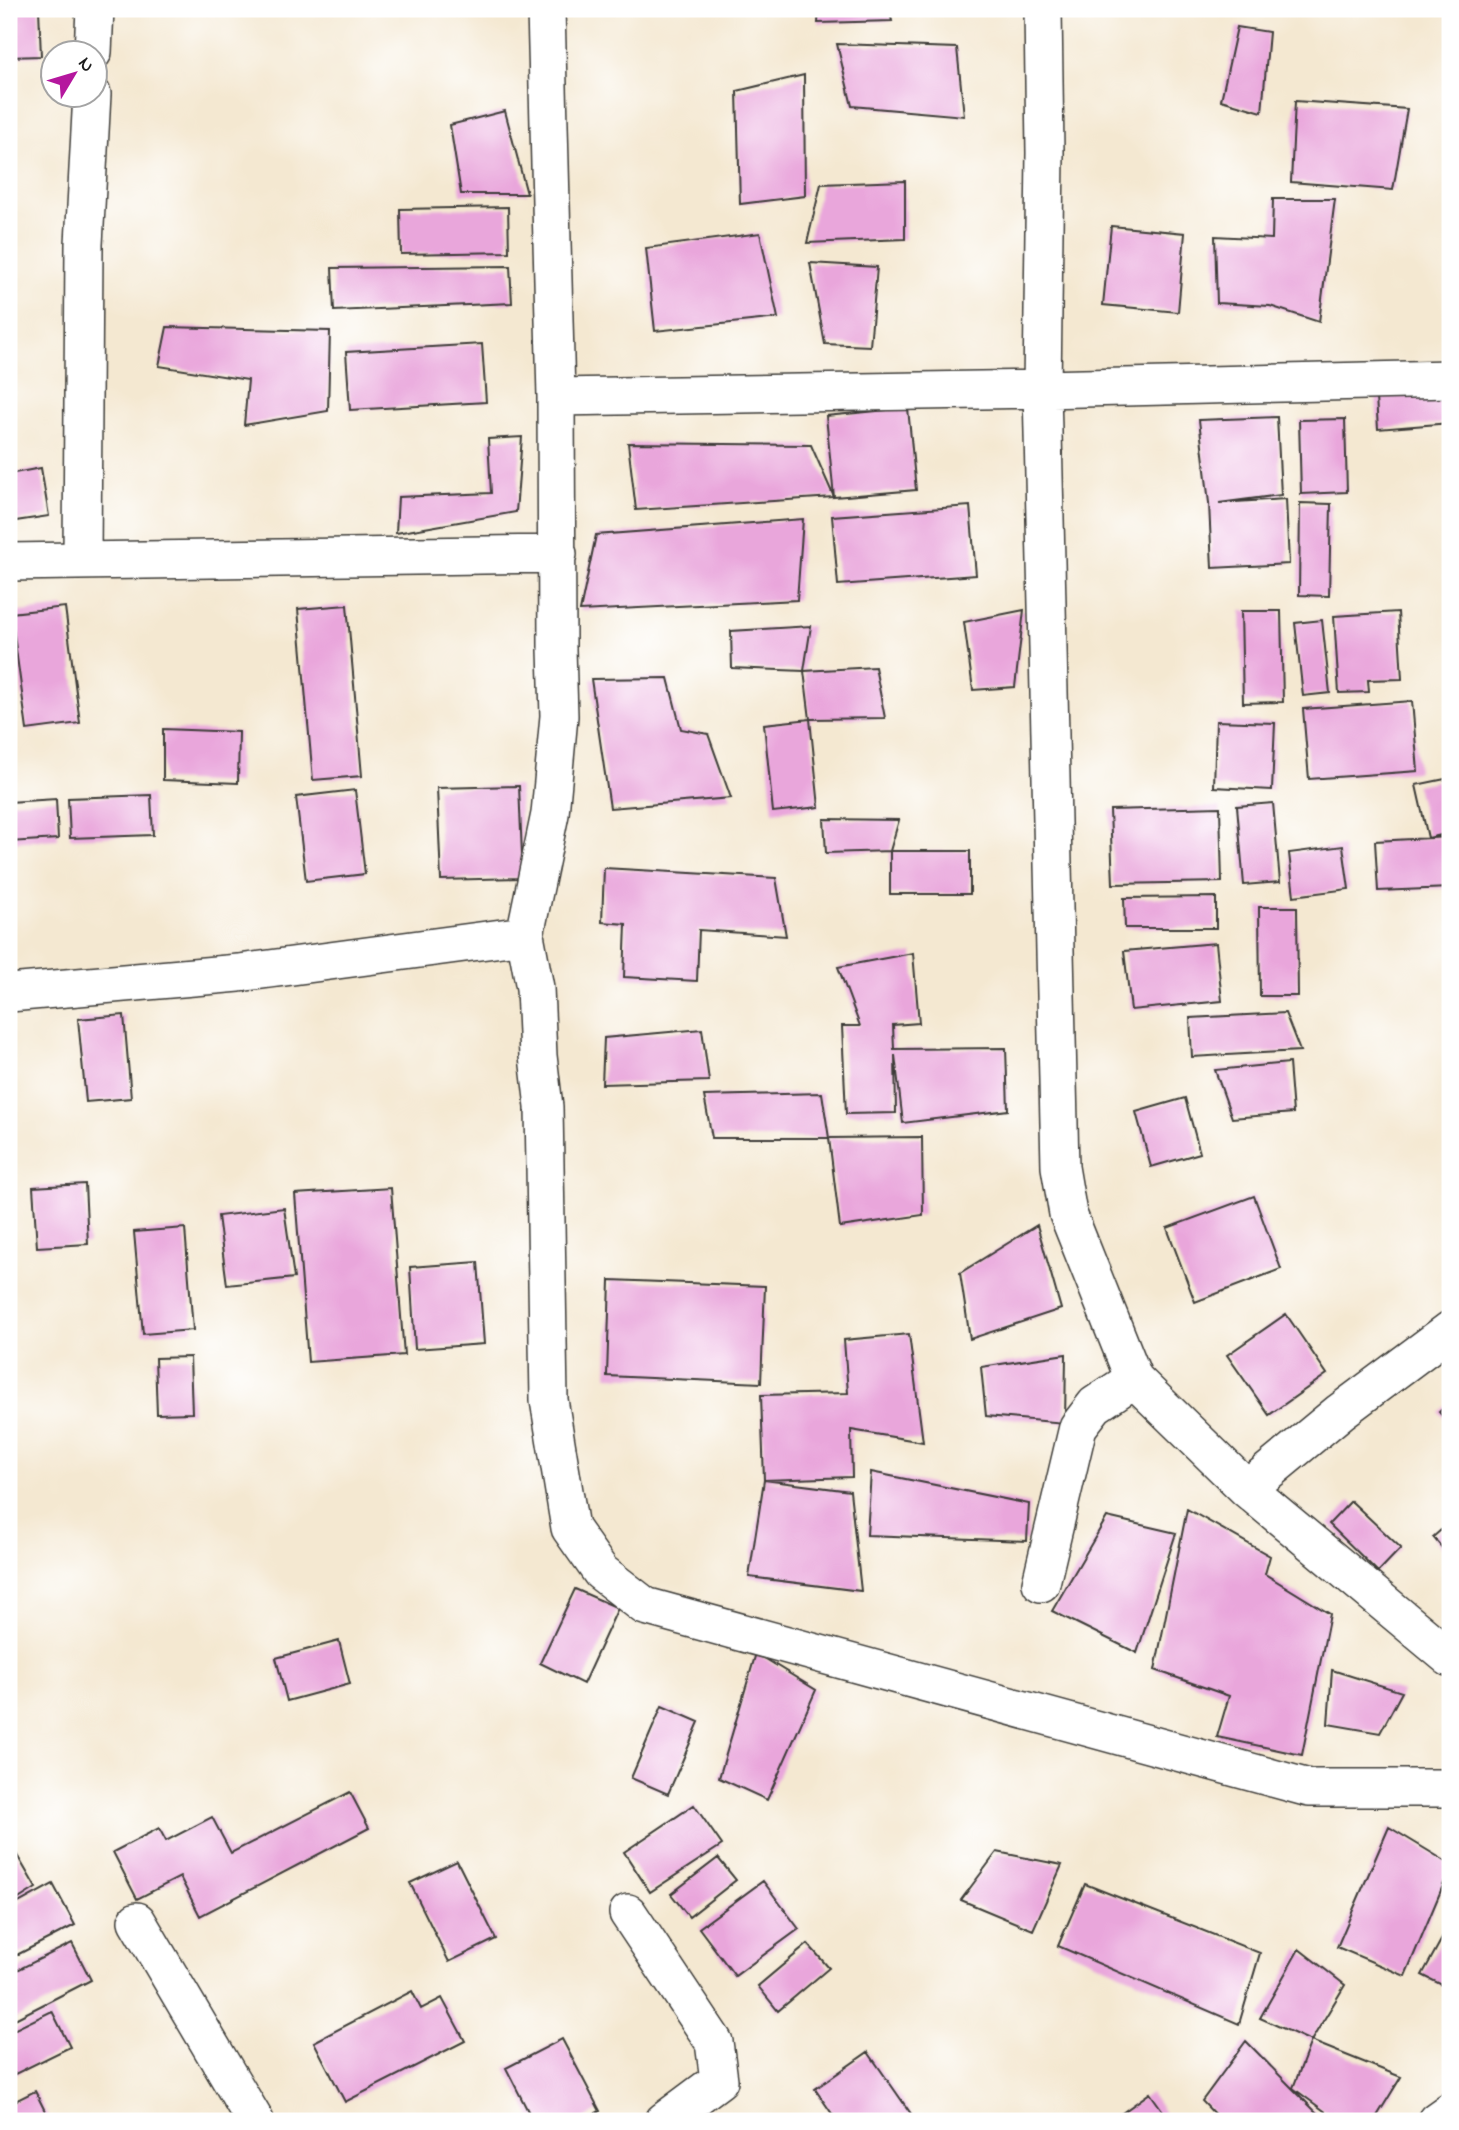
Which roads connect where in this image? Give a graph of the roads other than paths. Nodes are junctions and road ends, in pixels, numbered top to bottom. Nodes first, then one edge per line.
1 (94, 9) edge
2 (546, 9) edge
3 (1043, 9) edge
4 (93, 38) edge
5 (91, 108) edge
6 (1450, 379) edge
7 (1042, 389) junction
8 (556, 397) junction
9 (558, 554) junction
10 (82, 561) junction
11 (9, 562) edge
12 (525, 935) junction
13 (9, 993) edge
14 (1450, 1330) edge
15 (1134, 1379) junction
16 (1247, 1489) junction
17 (1041, 1583) dead end
18 (1450, 1658) edge
19 (1450, 1788) edge
20 (628, 1913) dead end
21 (137, 1921) dead end
22 (1450, 2111) edge
23 (671, 2119) edge
24 (255, 2121) edge
25 (1436, 2121) edge

1 - 4 street
2 - 8 street
3 - 7 street
5 - 10 street
6 - 7 street
7 - 8 street
7 - 15 street
8 - 9 street
9 - 10 street
9 - 12 street
10 - 11 street
12 - 13 street
12 - 19 street
14 - 16 street
15 - 16 street
15 - 17 street
16 - 18 street
20 - 23 street
21 - 24 street
22 - 25 street

